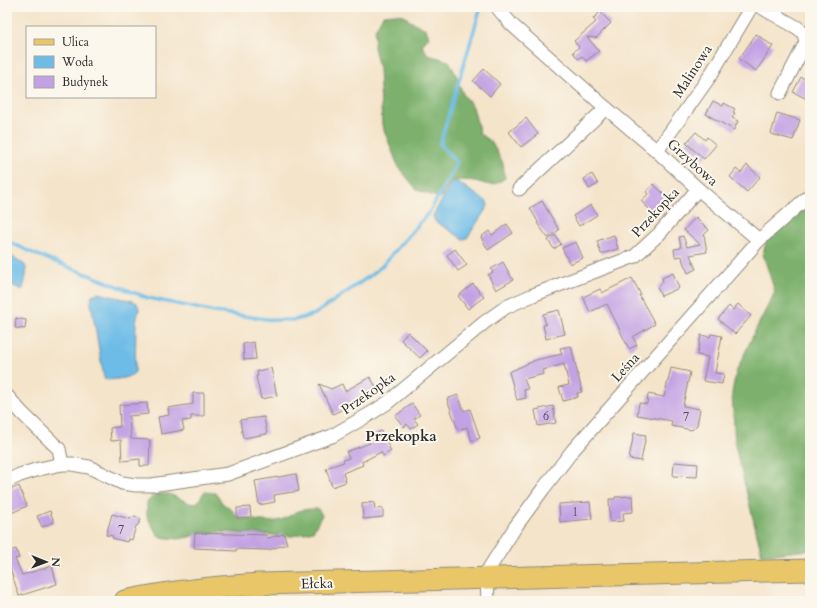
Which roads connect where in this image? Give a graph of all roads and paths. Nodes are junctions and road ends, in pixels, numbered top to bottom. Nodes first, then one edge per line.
1 (497, 7) edge
2 (751, 7) edge
3 (761, 7) edge
4 (780, 93) dead end
5 (606, 108) junction
6 (657, 151) junction
7 (519, 189) dead end
8 (698, 189) junction
9 (810, 195) edge
10 (759, 240) junction
11 (7, 396) edge
12 (62, 464) junction
13 (7, 481) edge
14 (810, 570) edge
15 (487, 579) junction
16 (125, 601) edge
17 (488, 601) edge

1 - 5 street, Grzybowa
2 - 6 street, Malinowa
3 - 4 street
5 - 6 street, Grzybowa
5 - 7 street
6 - 8 street, Grzybowa
8 - 10 street, Grzybowa
8 - 12 street, Przekopka
9 - 10 street, Leśna
10 - 15 street, Leśna
11 - 12 street
12 - 13 street, Przekopka
14 - 15 main road, Ełcka
15 - 16 main road, Ełcka
15 - 17 street

